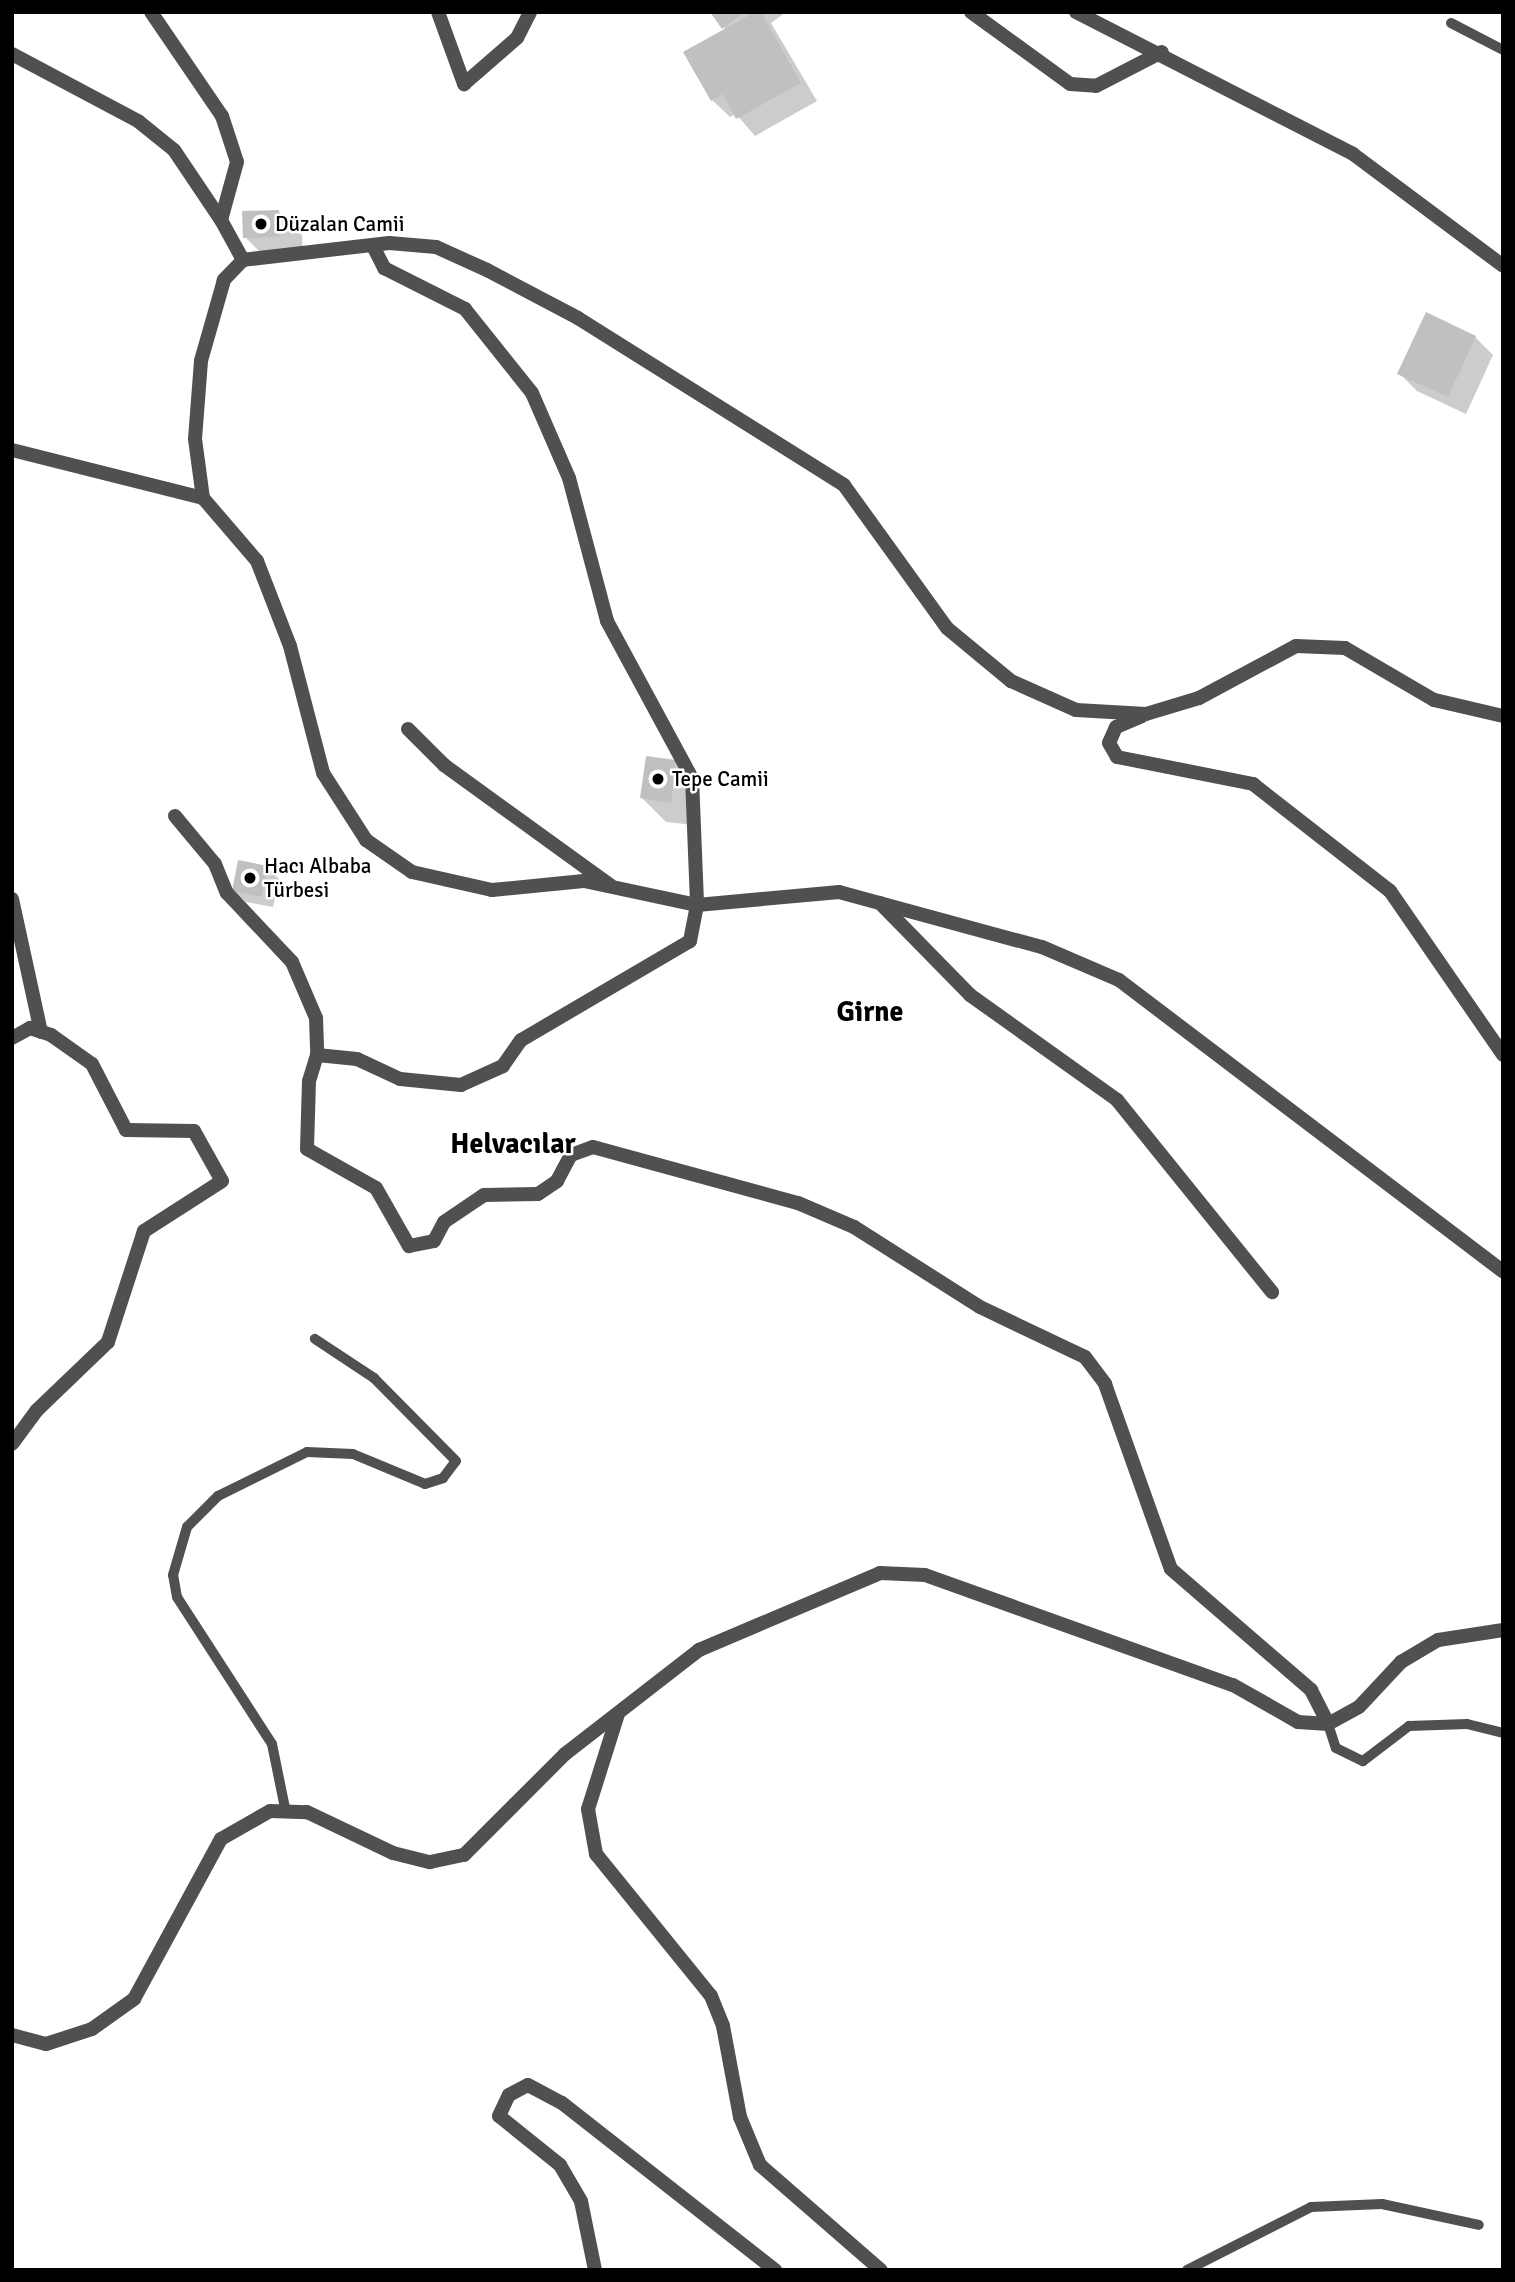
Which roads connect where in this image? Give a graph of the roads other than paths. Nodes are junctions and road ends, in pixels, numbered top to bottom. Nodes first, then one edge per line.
1 (151, 12) edge
2 (438, 12) edge
3 (530, 12) edge
4 (971, 12) edge
5 (1076, 12) edge
6 (1451, 23) dead end
7 (1503, 50) edge
8 (1162, 52) junction
9 (12, 54) edge
10 (221, 220) junction
11 (373, 246) junction
12 (243, 260) junction
13 (1503, 266) edge
14 (12, 450) edge
15 (203, 498) junction
16 (1146, 714) junction
17 (1503, 716) edge
18 (408, 729) dead end
19 (175, 816) dead end
20 (611, 886) junction
21 (12, 899) edge
22 (879, 902) junction
23 (697, 905) junction
24 (41, 1032) junction
25 (12, 1038) edge
26 (317, 1055) junction
27 (1503, 1055) edge
28 (1503, 1272) edge
29 (1272, 1292) dead end
30 (315, 1339) dead end
31 (12, 1444) edge
32 (1503, 1630) edge
33 (618, 1714) junction
34 (1328, 1724) junction
35 (1503, 1732) edge
36 (285, 1808) junction
37 (12, 2035) edge
38 (1479, 2225) dead end
39 (595, 2270) edge
40 (775, 2270) edge
41 (881, 2270) edge
42 (1187, 2270) edge

1 - 10 street
2 - 3 street
4 - 8 street
5 - 8 street
6 - 7 lane
8 - 13 street
9 - 10 street
10 - 12 street
11 - 12 street
11 - 16 street
11 - 23 street
12 - 15 street
14 - 15 street
15 - 20 street
16 - 17 street
16 - 27 street
18 - 20 street
19 - 26 street
20 - 23 street
21 - 24 street
22 - 23 street
22 - 28 street
22 - 29 street
23 - 26 street
24 - 25 street
24 - 31 street
26 - 34 street
30 - 36 lane
32 - 34 street
33 - 34 street
33 - 36 street
33 - 41 street
34 - 35 lane
36 - 37 street
38 - 42 lane
39 - 40 street

